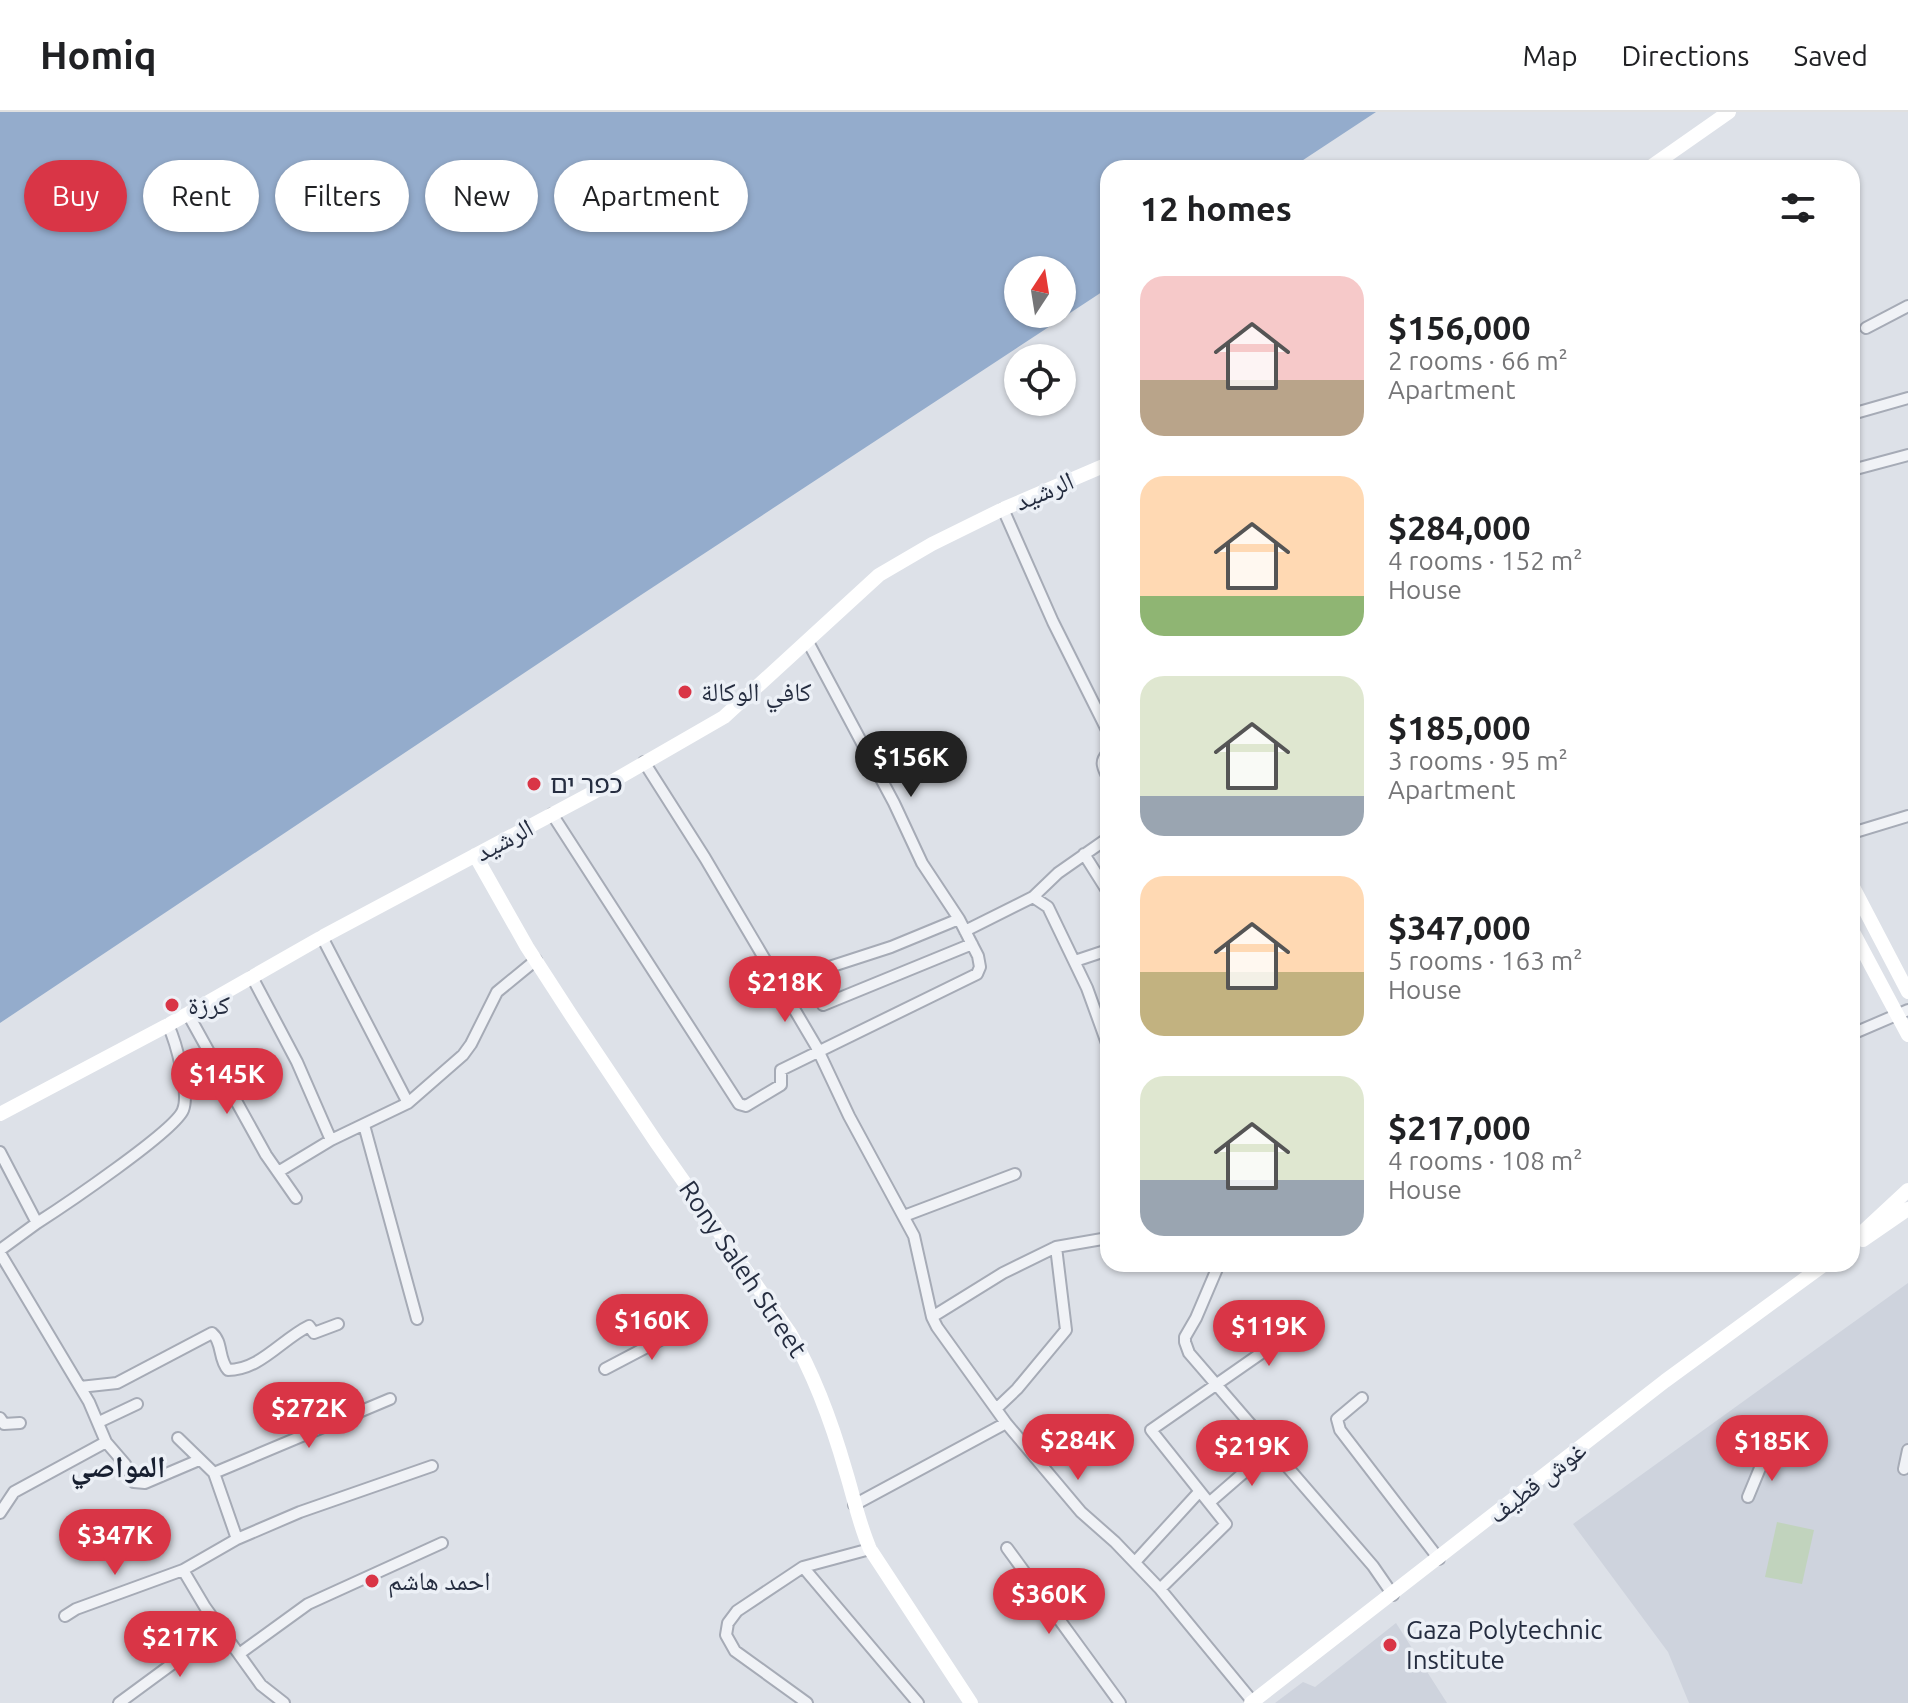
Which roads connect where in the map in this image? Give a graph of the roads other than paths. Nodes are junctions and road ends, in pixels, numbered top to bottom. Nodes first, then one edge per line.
1 (1729, 112) edge
2 (1660, 160) edge
3 (1907, 307) edge
4 (1866, 328) dead end
5 (1908, 398) edge
6 (1860, 412) edge
7 (1908, 455) edge
8 (1100, 467) edge
9 (1860, 468) edge
10 (1003, 509) junction
11 (808, 642) junction
12 (1100, 716) edge
13 (644, 762) junction
14 (552, 814) junction
15 (1908, 816) edge
16 (1860, 831) edge
17 (1100, 843) edge
18 (1084, 854) junction
19 (475, 855) junction
20 (1100, 879) edge
21 (1033, 897) junction
22 (1860, 900) edge
23 (959, 919) junction
24 (965, 931) junction
25 (322, 937) junction
26 (1860, 943) edge
27 (972, 944) junction
28 (1100, 953) edge
29 (536, 960) junction
30 (1075, 961) junction
31 (252, 977) junction
32 (780, 983) junction
33 (1908, 992) edge
34 (823, 1005) dead end
35 (1100, 1010) edge
36 (1096, 1011) junction
37 (1903, 1012) edge
38 (188, 1014) junction
39 (1100, 1023) edge
40 (168, 1025) junction
41 (1860, 1031) edge
42 (1908, 1035) edge
43 (818, 1052) junction
44 (408, 1103) junction
45 (0, 1114) edge
46 (364, 1125) junction
47 (331, 1140) junction
48 (0, 1152) edge
49 (278, 1172) junction
50 (1015, 1174) dead end
51 (1908, 1190) edge
52 (296, 1198) dead end
53 (1908, 1209) edge
54 (904, 1216) junction
55 (37, 1223) junction
56 (1860, 1236) edge
57 (1100, 1239) edge
58 (1860, 1241) edge
59 (1056, 1247) junction
60 (0, 1252) edge
61 (1216, 1272) edge
62 (1814, 1272) edge
63 (932, 1317) junction
64 (417, 1319) dead end
65 (338, 1324) dead end
66 (1303, 1324) dead end
67 (683, 1328) dead end
68 (605, 1369) dead end
69 (1216, 1385) junction
70 (80, 1387) junction
71 (1362, 1398) dead end
72 (390, 1399) dead end
73 (137, 1404) dead end
74 (996, 1409) junction
75 (0, 1418) edge
76 (99, 1422) junction
77 (20, 1423) dead end
78 (1006, 1423) junction
79 (178, 1438) dead end
80 (106, 1442) junction
81 (1271, 1449) junction
82 (1908, 1450) edge
83 (1765, 1456) dead end
84 (199, 1460) junction
85 (432, 1466) dead end
86 (1904, 1469) dead end
87 (214, 1473) junction
88 (1199, 1492) junction
89 (1748, 1497) dead end
90 (1210, 1502) junction
91 (854, 1505) junction
92 (0, 1513) edge
93 (237, 1539) junction
94 (442, 1543) dead end
95 (1007, 1548) dead end
96 (870, 1549) junction
97 (1439, 1559) junction
98 (1135, 1562) junction
99 (803, 1567) junction
100 (183, 1570) junction
101 (1160, 1589) junction
102 (1393, 1595) junction
103 (65, 1616) dead end
104 (221, 1628) junction
105 (239, 1654) junction
106 (1252, 1702) edge
107 (119, 1703) edge
108 (284, 1703) edge
109 (807, 1703) edge
110 (918, 1703) edge
111 (971, 1703) edge
112 (1120, 1703) edge

1 - 2 main road
3 - 4 street
5 - 6 street
7 - 9 street
8 - 10 main road, الرشيد
10 - 11 main road, الرشيد
10 - 12 street
11 - 13 main road, الرشيد
11 - 23 street
13 - 14 main road, الرشيد
13 - 32 street
14 - 19 main road, الرشيد
14 - 43 street
15 - 16 street
17 - 18 street
18 - 20 street
18 - 21 street
19 - 25 main road, الرشيد
19 - 29 main road, Rony Saleh Street
21 - 24 street
21 - 30 street
22 - 33 main road
23 - 24 street
23 - 32 street
24 - 27 street
25 - 31 main road, الرشيد
25 - 44 street
26 - 37 main road
27 - 34 street
27 - 43 street
28 - 30 street
29 - 44 street
29 - 91 main road, Rony Saleh Street
30 - 36 street
31 - 38 main road, الرشيد
31 - 47 street
32 - 43 street
35 - 36 street
36 - 39 street
37 - 41 street
37 - 42 main road
38 - 40 main road, الرشيد
38 - 49 street
40 - 45 main road, الرشيد
40 - 55 street
43 - 54 street
44 - 46 street
46 - 47 street
46 - 64 street
47 - 49 street
48 - 55 street
49 - 52 street
50 - 54 street
51 - 56 main road
53 - 58 main road
54 - 63 street
55 - 60 street
57 - 59 street
59 - 63 street
59 - 74 street
60 - 70 street
61 - 69 street
62 - 97 main road, غوش قطيف
63 - 74 street
65 - 70 street
66 - 69 street
67 - 68 street
69 - 81 street
69 - 88 street
70 - 76 street
71 - 97 street
72 - 87 street
73 - 76 street
74 - 78 street
75 - 77 street
76 - 80 street
78 - 91 street
78 - 98 street
79 - 84 street
80 - 84 street
80 - 92 street
81 - 90 street
81 - 102 street
82 - 86 street
83 - 89 street
84 - 87 street
85 - 93 street
87 - 93 street
88 - 90 street
88 - 98 street
90 - 101 street
91 - 96 main road, Rony Saleh Street
93 - 100 street
94 - 105 street
95 - 112 street
96 - 99 street
96 - 111 main road, Rony Saleh Street
97 - 102 main road, غوش قطيف
98 - 101 street
99 - 109 street
99 - 110 street
100 - 103 street
100 - 104 street
101 - 106 street
102 - 106 main road, غوش قطيف
104 - 105 street
104 - 107 street
105 - 108 street

